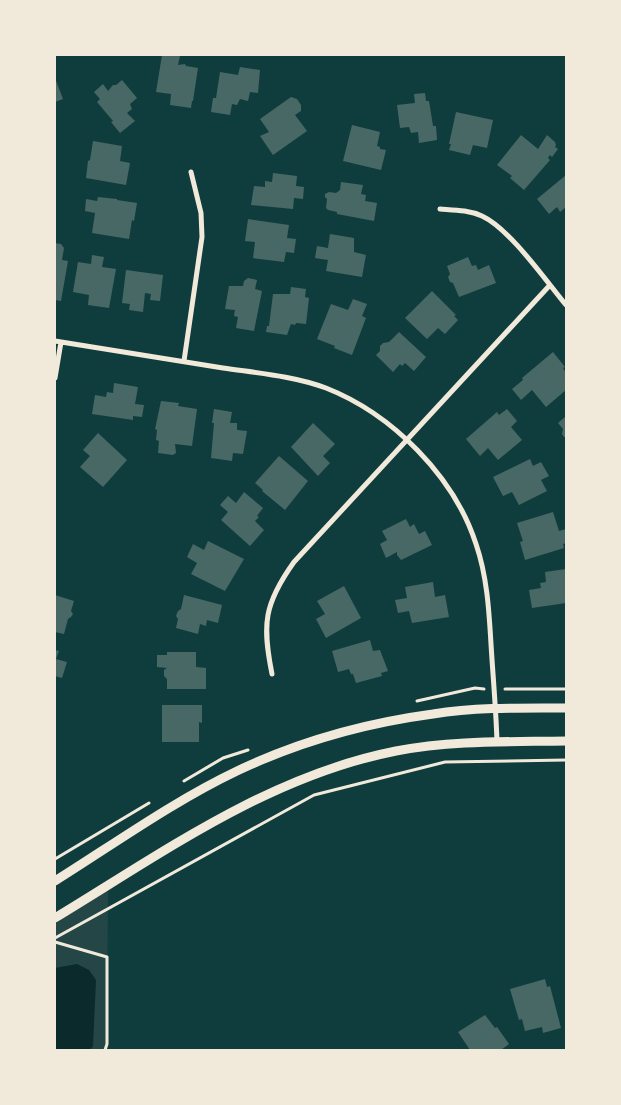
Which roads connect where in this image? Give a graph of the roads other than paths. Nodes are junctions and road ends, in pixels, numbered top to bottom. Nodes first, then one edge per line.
1 (192, 172) dead end
2 (440, 209) dead end
3 (550, 285) junction
4 (566, 305) edge
5 (58, 342) edge
6 (184, 362) junction
7 (55, 378) edge
8 (407, 441) junction
9 (272, 674) dead end
10 (496, 708) junction
11 (566, 708) edge
12 (566, 741) edge
13 (497, 742) junction
14 (55, 881) edge
15 (55, 918) edge

1 - 6 street
2 - 3 street
3 - 4 street
3 - 8 street
5 - 6 street
5 - 7 street
6 - 8 street
8 - 9 street
8 - 10 street
10 - 11 street
10 - 13 street
10 - 14 street
12 - 13 street
13 - 15 street

